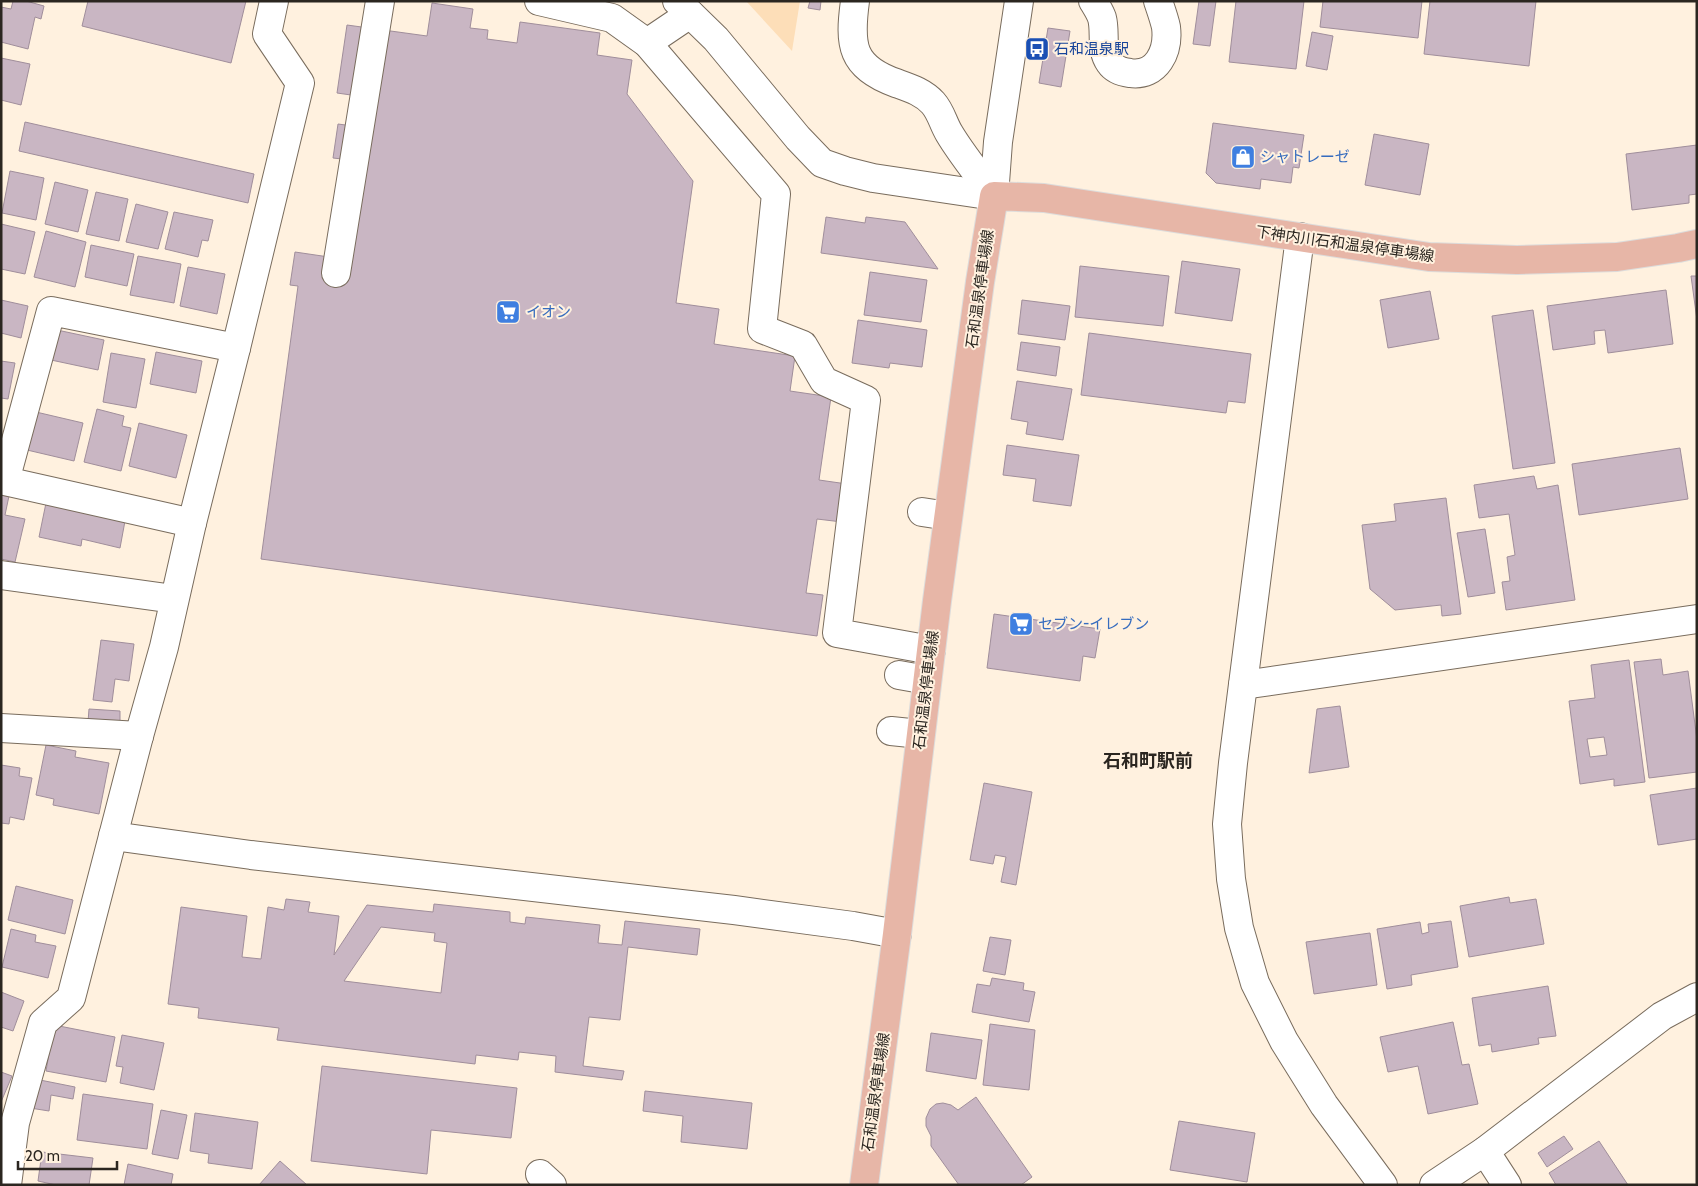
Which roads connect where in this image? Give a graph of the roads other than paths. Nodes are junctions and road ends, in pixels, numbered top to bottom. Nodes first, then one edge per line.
1 (274, 1) edge
2 (380, 1) edge
3 (539, 1) edge
4 (855, 1) edge
5 (1093, 1) edge
6 (1158, 1) edge
7 (684, 8) edge
8 (1021, 9) edge
9 (647, 42) junction
10 (994, 196) junction
11 (1300, 237) junction
12 (1697, 244) edge
13 (336, 273) dead end
14 (236, 348) junction
15 (922, 512) dead end
16 (948, 516) junction
17 (192, 523) junction
18 (1, 575) edge
19 (174, 599) junction
20 (1697, 619) edge
21 (931, 650) junction
22 (899, 675) dead end
23 (927, 680) junction
24 (1243, 685) junction
25 (1, 728) edge
26 (891, 731) dead end
27 (920, 734) junction
28 (139, 736) junction
29 (113, 836) junction
30 (897, 934) junction
31 (1697, 997) edge
32 (1485, 1151) junction
33 (7, 1185) edge
34 (864, 1185) edge
35 (1383, 1185) edge
36 (1434, 1185) edge
37 (1508, 1185) edge

1 - 14 street
2 - 13 street
3 - 9 street
4 - 10 street
5 - 6 street
7 - 9 street
7 - 10 street
8 - 10 street
9 - 21 street
10 - 11 main road, 下神内川石和温泉停車場線
10 - 16 main road, 石和温泉停車場線
11 - 12 main road, 下神内川石和温泉停車場線
11 - 24 street
14 - 17 street
14 - 17 street
15 - 16 street
16 - 21 main road, 石和温泉停車場線
17 - 19 street
18 - 19 street
19 - 28 street
20 - 24 street
21 - 23 main road, 石和温泉停車場線
22 - 23 street
23 - 27 main road, 石和温泉停車場線
24 - 35 street
25 - 28 street
26 - 27 street
27 - 30 main road, 石和温泉停車場線
28 - 29 street
29 - 30 street
29 - 33 street
30 - 34 main road, 石和温泉停車場線
31 - 32 street
32 - 36 street
32 - 37 street

